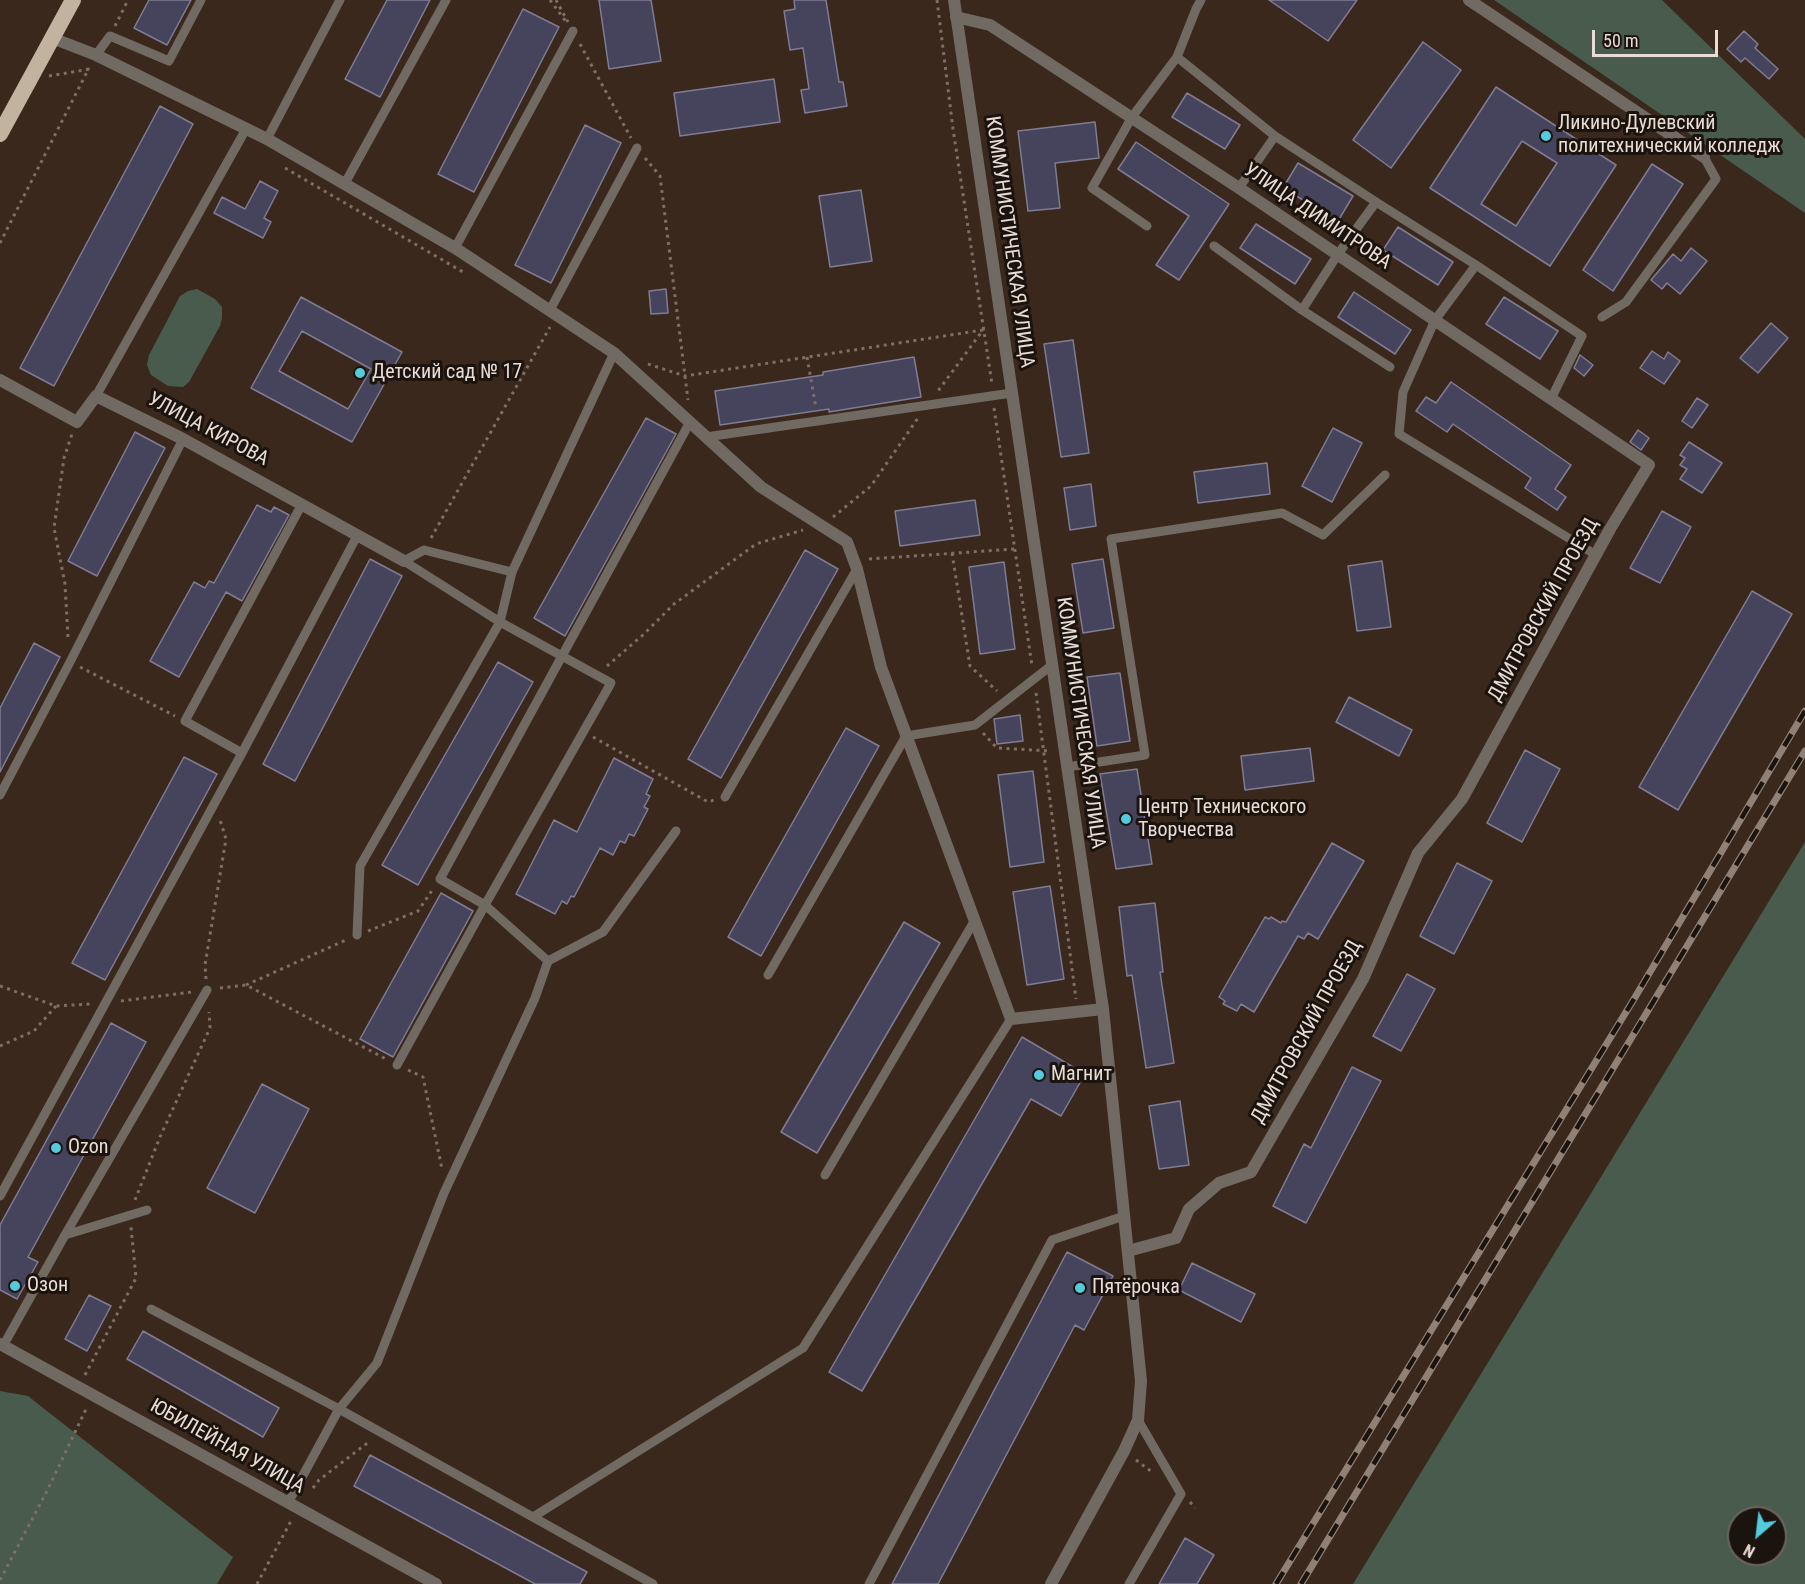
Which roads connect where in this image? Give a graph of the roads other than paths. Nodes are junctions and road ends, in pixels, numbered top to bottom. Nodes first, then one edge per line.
1 (73, 0) edge
2 (201, 0) edge
3 (340, 0) edge
4 (446, 0) edge
5 (954, 0) edge
6 (1201, 0) edge
7 (1469, 0) edge
8 (956, 17) junction
9 (573, 31) road end
10 (52, 38) junction
11 (96, 55) junction
12 (1177, 57) junction
13 (1132, 117) junction
14 (246, 129) junction
15 (0, 134) edge
16 (1275, 136) junction
17 (267, 139) junction
18 (637, 148) road end
19 (1704, 157) joint
20 (344, 185) junction
21 (1239, 188) junction
22 (1376, 202) junction
23 (1147, 226) dead end
24 (1214, 246) dead end
25 (455, 248) junction
26 (1338, 254) junction
27 (1476, 264) junction
28 (550, 310) junction
29 (1302, 310) junction
30 (1602, 317) dead end
31 (1435, 320) junction
32 (614, 353) junction
33 (1390, 367) dead end
34 (0, 380) edge
35 (1011, 393) junction
36 (96, 396) junction
37 (1551, 399) junction
38 (690, 422) junction
39 (706, 437) junction
40 (183, 439) junction
41 (1649, 465) joint
42 (1385, 475) dead end
43 (302, 504) junction
44 (357, 536) junction
45 (1596, 555) junction
46 (404, 561) junction
47 (856, 565) junction
48 (512, 573) junction
49 (501, 622) junction
50 (563, 658) junction
51 (1052, 665) junction
52 (906, 736) junction
53 (242, 753) junction
54 (1067, 767) junction
55 (0, 795) edge
56 (725, 797) road end
57 (676, 831) dead end
58 (485, 905) junction
59 (975, 920) junction
60 (357, 935) dead end
61 (548, 961) junction
62 (768, 975) dead end
63 (207, 990) road end
64 (1103, 1009) junction
65 (1011, 1019) junction
66 (397, 1065) road end
67 (825, 1174) dead end
68 (0, 1196) edge
69 (147, 1210) dead end
70 (1124, 1216) junction
71 (65, 1235) junction
72 (1128, 1251) junction
73 (151, 1309) dead end
74 (2, 1345) edge
75 (339, 1409) junction
76 (1138, 1420) junction
77 (288, 1503) junction
78 (532, 1517) junction
79 (436, 1584) edge
80 (653, 1584) edge
81 (869, 1584) edge
82 (1051, 1584) edge
83 (1129, 1584) edge

1 - 10 highway
2 - 11 lane
3 - 17 lane
4 - 20 lane
5 - 8 street, КОММУНИСТИЧЕСКАЯ УЛИЦА
6 - 12 lane
7 - 19 street
8 - 13 street, УЛИЦА ДИМИТРОВА
8 - 35 street, КОММУНИСТИЧЕСКАЯ УЛИЦА
9 - 25 lane
10 - 11 street
10 - 15 highway
11 - 14 street
12 - 13 lane
12 - 16 lane
13 - 21 street, УЛИЦА ДИМИТРОВА
13 - 23 lane
14 - 17 street
14 - 36 lane
16 - 21 lane
16 - 22 lane
17 - 20 street
18 - 28 lane
19 - 30 lane
20 - 25 street
21 - 26 street, УЛИЦА ДИМИТРОВА
22 - 26 lane
22 - 27 lane
24 - 29 lane
25 - 28 street
26 - 29 lane
26 - 31 street, УЛИЦА ДИМИТРОВА
27 - 31 lane
27 - 37 lane
28 - 32 street
29 - 33 lane
31 - 37 street, УЛИЦА ДИМИТРОВА
31 - 45 lane
32 - 38 street
32 - 48 lane
34 - 36 street
35 - 39 lane
35 - 51 street, КОММУНИСТИЧЕСКАЯ УЛИЦА
36 - 40 street, УЛИЦА КИРОВА
37 - 41 street, УЛИЦА ДИМИТРОВА
38 - 39 street
38 - 50 lane
39 - 47 street
40 - 43 street, УЛИЦА КИРОВА
40 - 55 lane
41 - 45 street, ДМИТРОВСКИЙ ПРОЕЗД
42 - 54 lane
43 - 44 street, УЛИЦА КИРОВА
43 - 53 lane
44 - 46 street, УЛИЦА КИРОВА
44 - 53 lane
45 - 72 street, ДМИТРОВСКИЙ ПРОЕЗД
46 - 48 lane
46 - 49 lane
47 - 52 street
47 - 56 lane
48 - 49 lane
49 - 50 lane
49 - 60 lane
50 - 58 lane
50 - 58 lane
51 - 52 lane
51 - 54 street, КОММУНИСТИЧЕСКАЯ УЛИЦА
52 - 59 street
52 - 62 lane
53 - 68 lane
54 - 64 street, КОММУНИСТИЧЕСКАЯ УЛИЦА
57 - 61 lane
58 - 61 lane
58 - 66 lane
59 - 65 street
59 - 67 lane
61 - 75 lane
63 - 71 lane
64 - 65 street
64 - 70 street, КОММУНИСТИЧЕСКАЯ УЛИЦА
65 - 78 lane
69 - 71 lane
70 - 72 street, КОММУНИСТИЧЕСКАЯ УЛИЦА
70 - 81 lane
71 - 74 lane
72 - 76 street, КОММУНИСТИЧЕСКАЯ УЛИЦА
73 - 75 lane
74 - 77 street, ЮБИЛЕЙНАЯ УЛИЦА
75 - 77 lane
75 - 78 lane
76 - 82 street, КОММУНИСТИЧЕСКАЯ УЛИЦА
76 - 83 lane
77 - 79 street, ЮБИЛЕЙНАЯ УЛИЦА
78 - 80 lane

